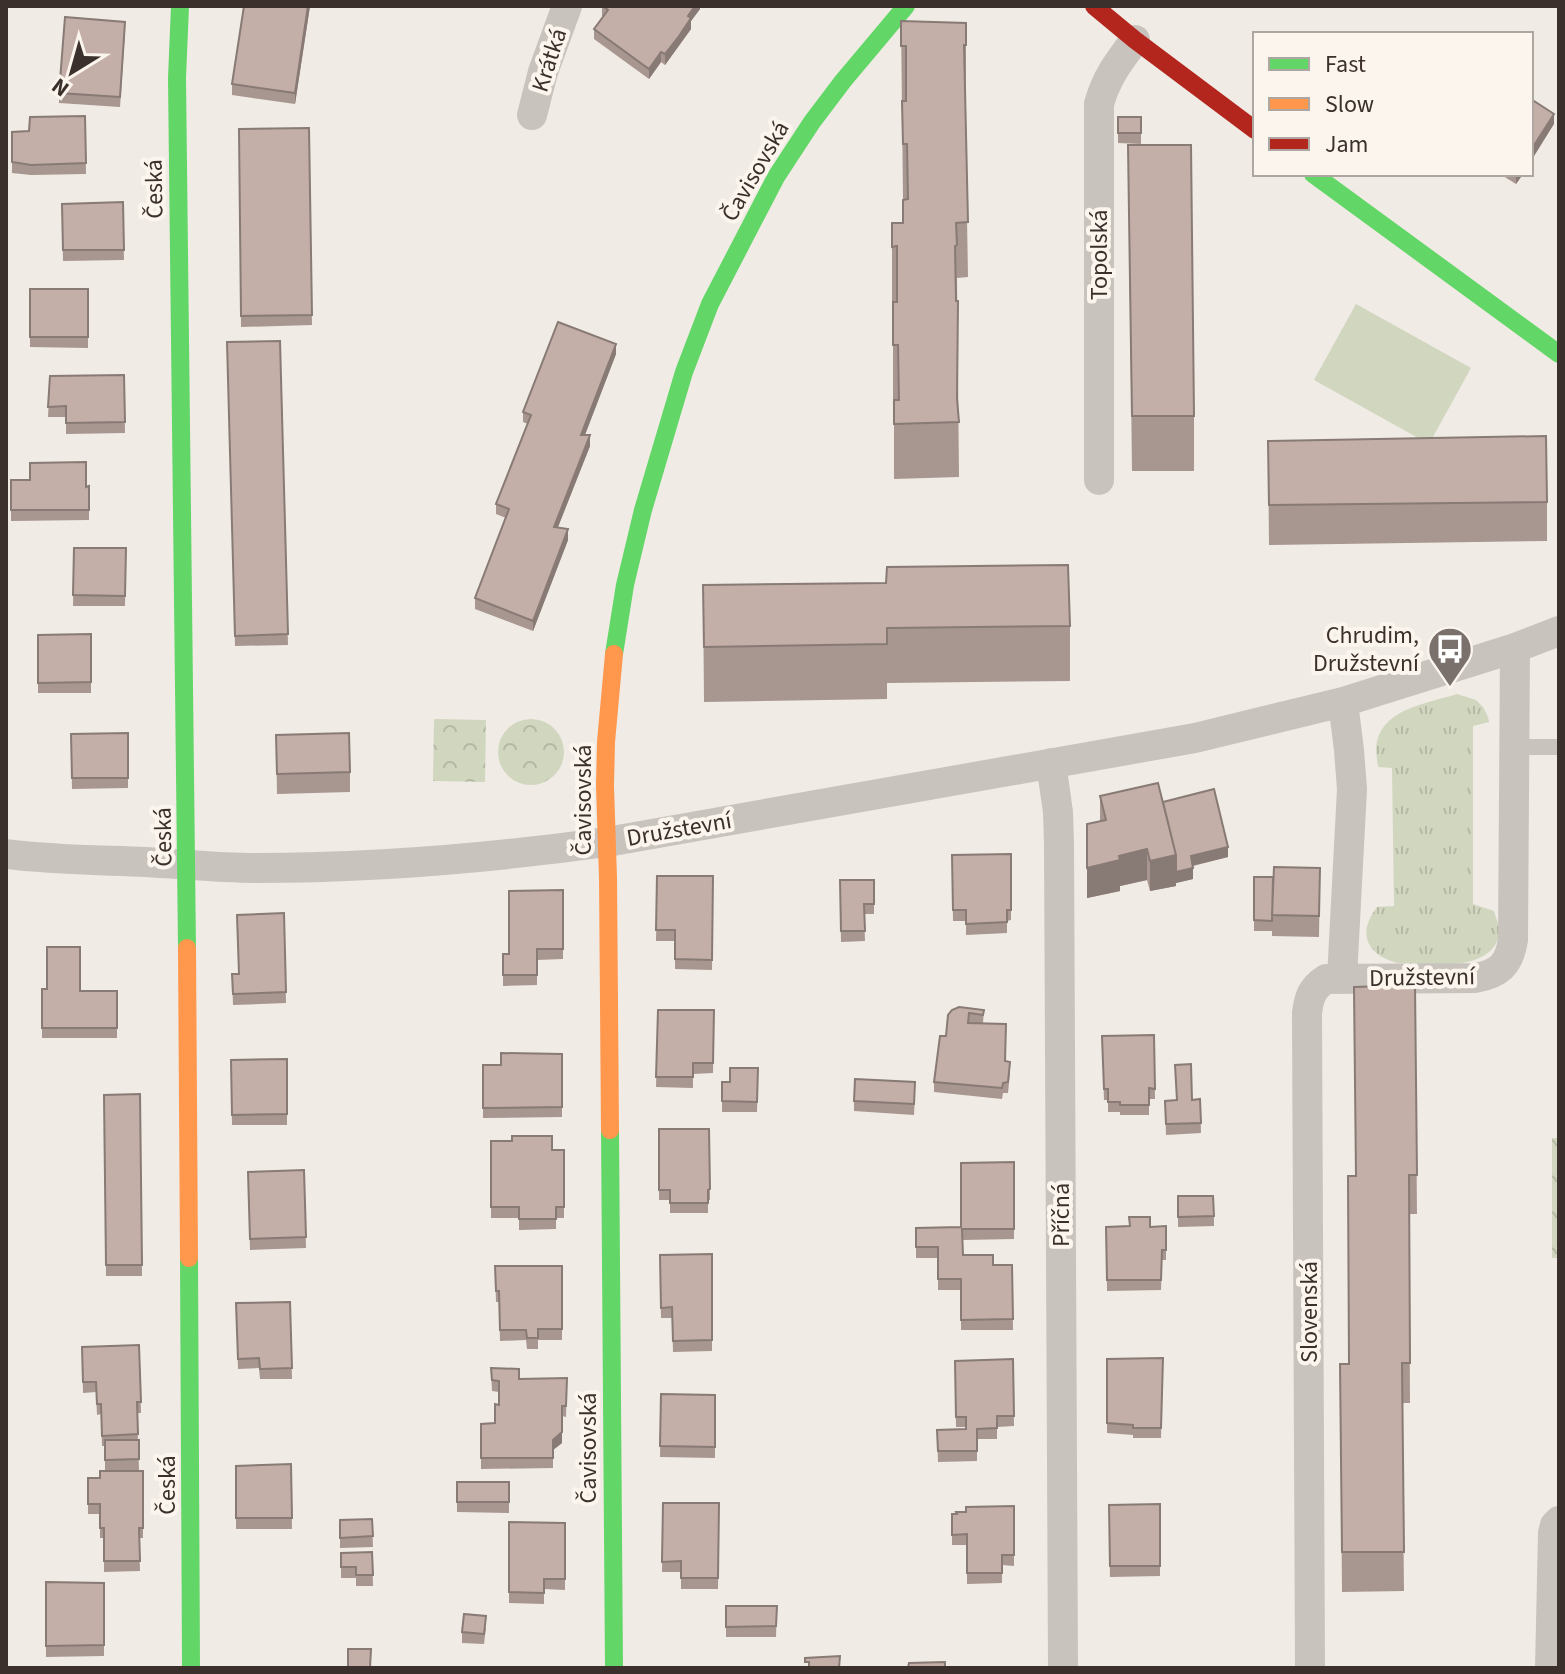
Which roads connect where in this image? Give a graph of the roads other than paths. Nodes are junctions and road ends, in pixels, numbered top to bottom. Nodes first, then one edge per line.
1 (180, 6) edge
2 (567, 6) edge
3 (906, 6) edge
4 (1094, 6) edge
5 (1135, 40) junction
6 (532, 115) dead end
7 (1253, 128) edge
8 (1316, 176) edge
9 (1559, 354) edge
10 (1099, 480) dead end
11 (1559, 631) edge
12 (1515, 648) junction
13 (1343, 702) junction
14 (1515, 747) junction
15 (1559, 747) edge
16 (1051, 763) junction
17 (607, 842) junction
18 (6, 854) edge
19 (187, 865) junction
20 (1342, 978) junction
21 (1559, 1521) edge
22 (191, 1668) edge
23 (614, 1668) edge
24 (1063, 1668) edge
25 (1310, 1668) edge
26 (1550, 1668) edge

1 - 19 street, Česká
2 - 6 street, Krátká
3 - 17 street, Čavisovská
4 - 5 street
5 - 7 street
5 - 10 street, Topolská
8 - 9 street
11 - 12 street, Družstevní
12 - 13 street, Družstevní
12 - 14 street, Družstevní
13 - 16 street, Družstevní
13 - 20 street, Družstevní
14 - 15 lane
14 - 20 street, Družstevní
16 - 17 street, Družstevní
16 - 24 street, Příčná
17 - 19 street, Družstevní
17 - 23 street, Čavisovská
18 - 19 street, Družstevní
19 - 22 street, Česká
20 - 25 street, Slovenská
21 - 26 street

